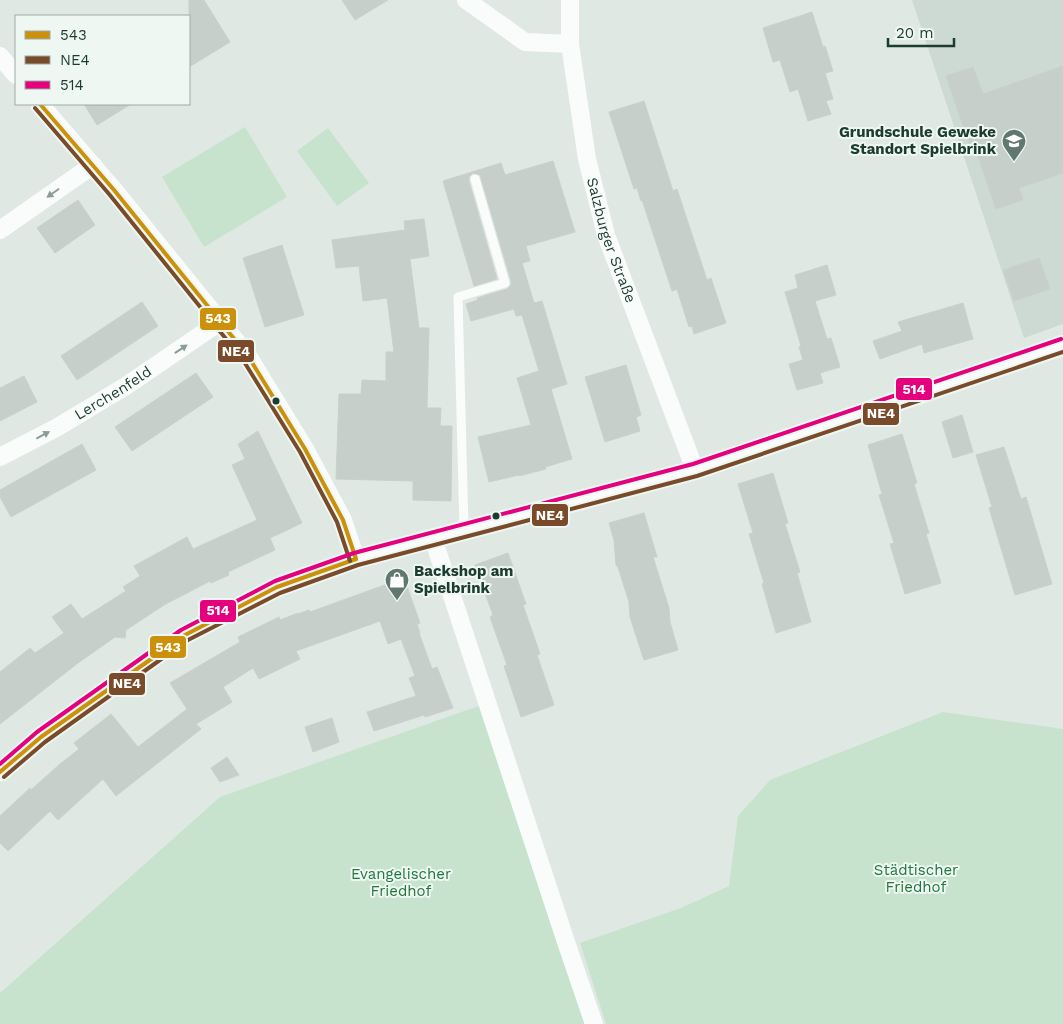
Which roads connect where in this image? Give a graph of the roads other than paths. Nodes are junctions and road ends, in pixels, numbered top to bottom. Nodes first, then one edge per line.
1 (466, 0) edge
2 (570, 0) edge
3 (570, 44) junction
4 (0, 56) edge
5 (15, 74) edge
6 (41, 105) edge
7 (93, 166) junction
8 (475, 179) dead end
9 (0, 230) edge
10 (221, 322) junction
11 (1063, 345) edge
12 (0, 457) edge
13 (695, 470) junction
14 (464, 530) junction
15 (433, 538) junction
16 (356, 559) junction
17 (0, 772) edge
18 (594, 1024) edge

1 - 3 street
2 - 3 street, Salzburger Straße
3 - 13 street, Salzburger Straße
4 - 5 street
6 - 7 street
7 -> 9 street
7 - 10 street
8 - 14 lane
12 -> 10 street, Lerchenfeld
10 - 16 street
11 - 13 street
13 - 14 street
14 - 15 street
15 - 16 street
15 - 18 street
16 - 17 street

